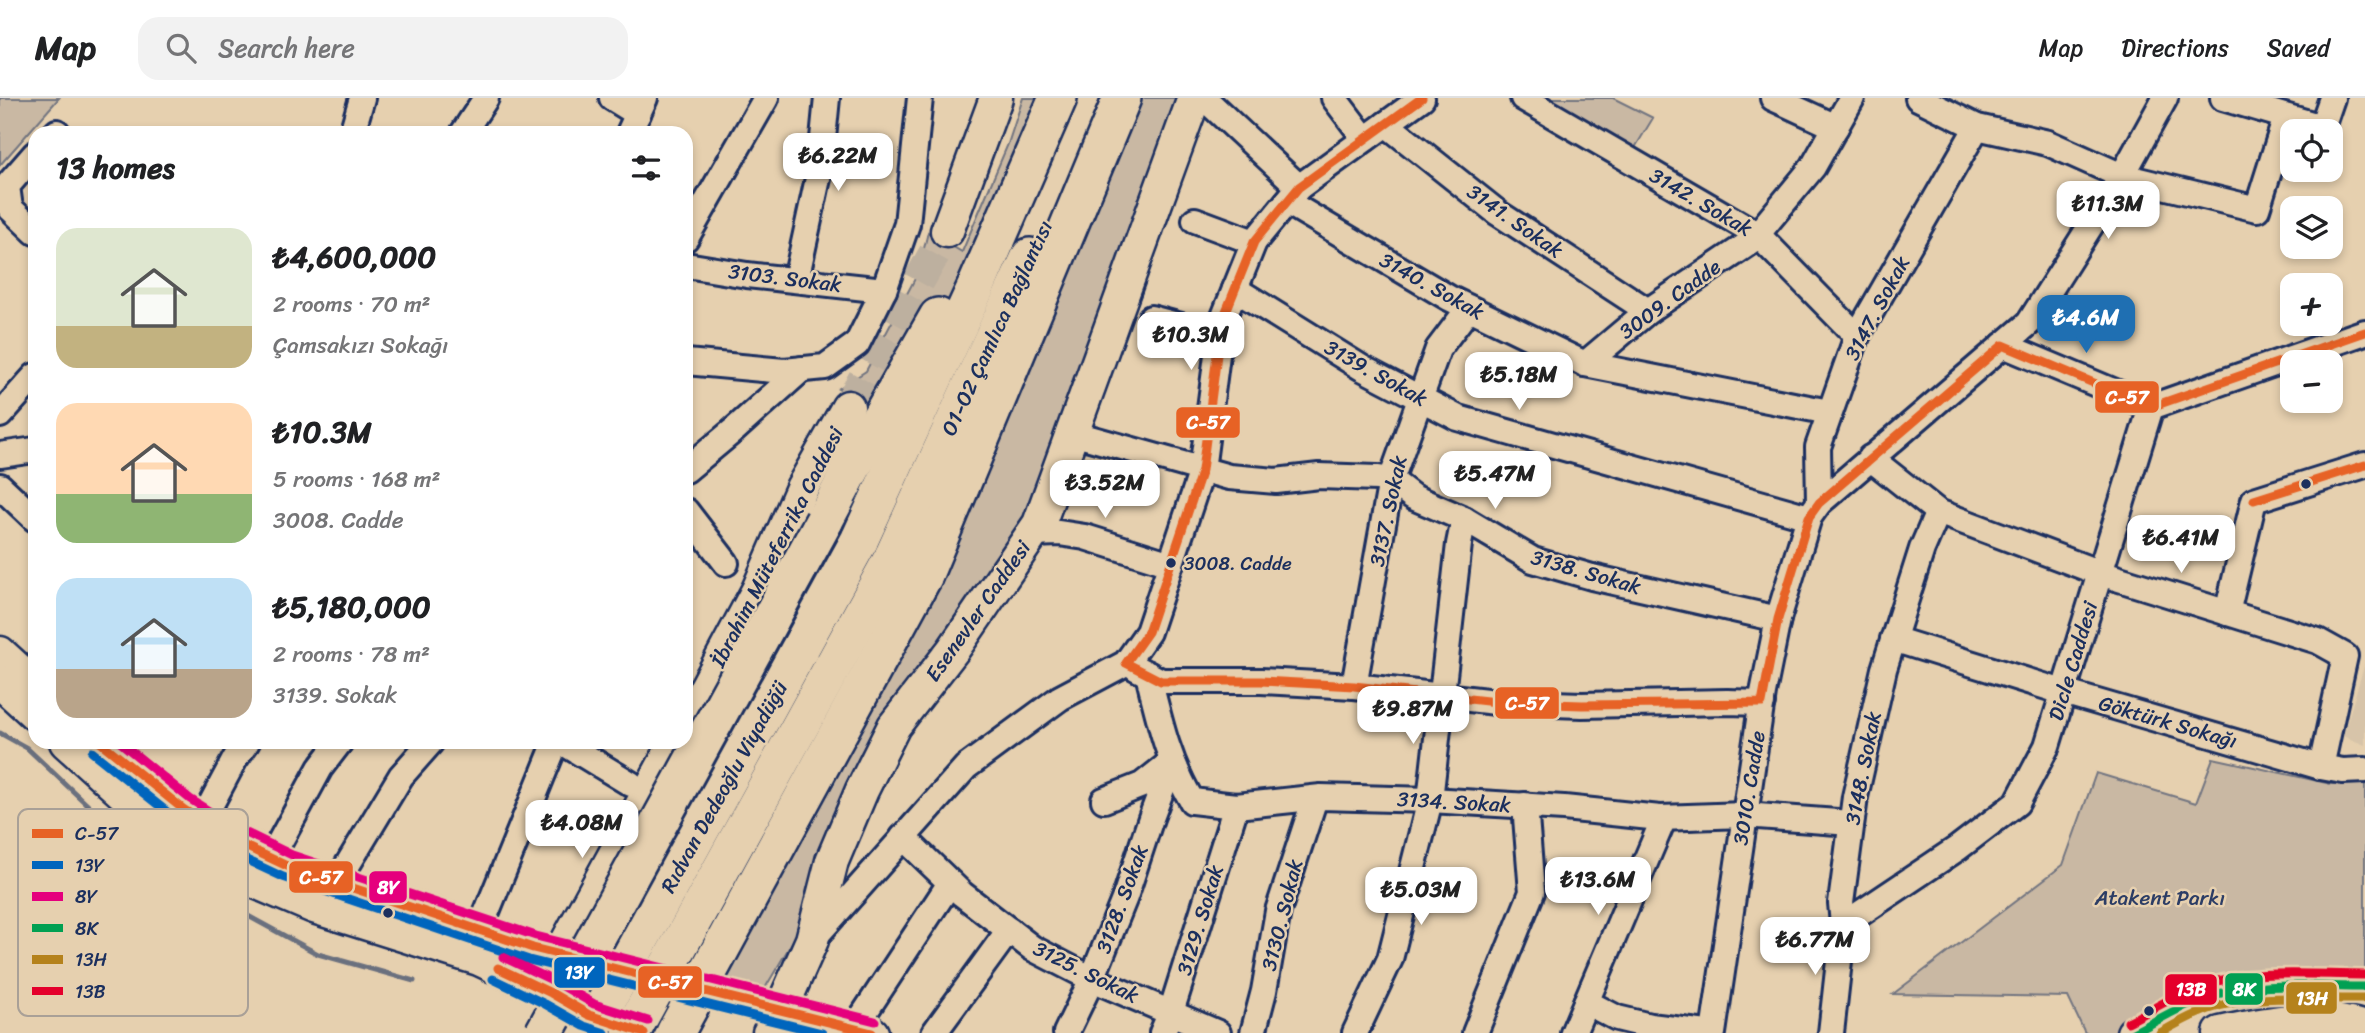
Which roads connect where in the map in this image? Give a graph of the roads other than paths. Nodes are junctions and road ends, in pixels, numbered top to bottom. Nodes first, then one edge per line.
1 (362, 98) edge
2 (486, 98) edge
3 (612, 98) edge
4 (766, 98) edge
5 (827, 98) edge
6 (920, 98) edge
7 (996, 98) edge
8 (1058, 98) edge
9 (1104, 98) edge
10 (1122, 98) edge
11 (1194, 98) edge
12 (1204, 98) edge
13 (1334, 98) edge
14 (1422, 98) edge
15 (1522, 98) edge
16 (1773, 98) edge
17 (1852, 98) edge
18 (1918, 98) edge
19 (2165, 98) edge
20 (2223, 98) edge
21 (2332, 98) edge
22 (637, 115) edge
23 (2286, 117) junction
24 (1386, 124) junction
25 (354, 126) edge
26 (468, 126) edge
27 (1836, 127) junction
28 (1977, 127) junction
29 (1365, 139) junction
30 (28, 162) edge
31 (2122, 176) junction
32 (1293, 195) junction
33 (1012, 205) junction
34 (1195, 220) dead end
35 (28, 225) edge
36 (693, 226) edge
37 (947, 231) tunnel mouth
38 (1757, 234) junction
39 (1254, 242) junction
40 (693, 266) edge
41 (796, 281) junction
42 (1235, 289) junction
43 (884, 290) junction
44 (1469, 308) junction
45 (1648, 311) junction
46 (1151, 318) dead end
47 (2365, 332) edge
48 (1219, 336) junction
49 (1857, 336) junction
50 (2003, 345) junction
51 (693, 363) edge
52 (1586, 364) junction
53 (802, 369) junction
54 (28, 384) edge
55 (1419, 398) junction
56 (848, 407) tunnel mouth
57 (2151, 407) junction
58 (1829, 412) junction
59 (0, 415) edge
60 (1072, 433) junction
61 (28, 451) edge
62 (0, 455) edge
63 (1870, 458) junction
64 (693, 464) edge
65 (2365, 465) edge
66 (1202, 470) junction
67 (1391, 481) junction
68 (0, 486) edge
69 (1814, 510) junction
70 (28, 512) edge
71 (1938, 512) junction
72 (1464, 519) junction
73 (693, 520) edge
74 (1032, 534) junction
75 (859, 541) joint
76 (892, 559) joint
77 (726, 563) dead end
78 (1171, 564) junction
79 (2100, 573) junction
80 (2227, 612) junction
81 (1778, 619) junction
82 (1893, 639) junction
83 (0, 653) edge
84 (1137, 668) junction
85 (28, 679) edge
86 (0, 682) edge
87 (1354, 686) junction
88 (2063, 692) junction
89 (1440, 696) junction
90 (1762, 703) junction
91 (28, 708) edge
92 (693, 711) edge
93 (74, 749) edge
94 (109, 749) edge
95 (242, 749) edge
96 (335, 749) edge
97 (417, 749) edge
98 (553, 749) edge
99 (573, 749) edge
100 (672, 749) edge
101 (1172, 762) junction
102 (2321, 766) junction
103 (2365, 770) edge
104 (631, 785) dead end
105 (1314, 798) junction
106 (1104, 800) dead end
107 (1430, 800) junction
108 (1236, 806) junction
109 (1525, 806) junction
110 (144, 809) edge
111 (183, 809) edge
112 (208, 809) edge
113 (1745, 815) junction
114 (1664, 818) junction
115 (1851, 823) junction
116 (903, 836) junction
117 (840, 843) junction
118 (248, 847) edge
119 (271, 858) junction
120 (876, 866) junction
121 (248, 878) edge
122 (950, 883) junction
123 (336, 884) junction
124 (1843, 925) junction
125 (479, 930) junction
126 (1009, 930) junction
127 (812, 940) junction
128 (560, 955) junction
129 (1092, 979) junction
130 (2365, 987) edge
131 (551, 993) junction
132 (1586, 1002) junction
133 (774, 1022) edge
134 (1166, 1023) edge
135 (2362, 1029) edge
136 (863, 1031) edge
137 (544, 1033) edge
138 (589, 1033) edge
139 (631, 1033) edge
140 (644, 1033) edge
141 (675, 1033) edge
142 (934, 1033) edge
143 (1066, 1033) edge
144 (1218, 1033) edge
145 (1253, 1033) edge
146 (1355, 1033) edge
147 (1475, 1033) edge
148 (1573, 1033) edge
149 (1707, 1033) edge
150 (1713, 1033) edge
151 (1831, 1033) edge
152 (2133, 1033) edge
153 (2220, 1033) edge

1 - 25 street
2 - 26 street
3 - 22 street
4 - 36 street
5 - 41 street
6 - 43 street
7 - 37 main road
8 - 33 highway, O1-O2 Çamlıca Bağlantısı
9 - 76 highway, O1-O2 Çamlıca Bağlantısı
10 - 141 highway, bridge
11 - 60 main road, Esenevler Caddesi
12 - 32 street, 3140. Sokak
13 - 29 street
14 - 24 street
15 - 38 street, 3142. Sokak
16 - 27 street
17 - 27 street, 3009. Cadde
18 - 28 street
19 - 31 street
20 - 23 street
21 - 23 street
23 - 31 street
24 - 29 street
24 - 45 street, 3141. Sokak
27 - 38 street, 3009. Cadde
28 - 31 street
28 - 49 street, 3147. Sokak
29 - 32 street
30 - 35 street
31 - 50 street
32 - 39 street
32 - 44 street, 3140. Sokak
33 - 75 highway, O1-O2 Çamlıca Bağlantısı
33 - 137 highway, bridge
34 - 39 street
38 - 45 street, 3009. Cadde
38 - 49 street, 3142. Sokak
39 - 42 street
40 - 41 street, 3103. Sokak
41 - 43 street, 3103. Sokak
42 - 48 street
42 - 55 street, 3139. Sokak
43 - 53 street
44 - 52 street, 3140. Sokak
44 - 55 street, 3137. Sokak
45 - 52 street, 3009. Cadde
46 - 48 street
47 - 57 street
48 - 66 street
49 - 58 street, 3147. Sokak
50 - 57 street
50 - 63 street
51 - 53 street
52 - 58 street, 3140. Sokak
53 - 64 street
54 - 59 street
55 - 67 street, 3137. Sokak
55 - 69 street, 3139. Sokak
56 - 92 main road, İbrahim Müteferrika Caddesi
57 - 79 street, Dicle Caddesi
58 - 69 street, 3147. Sokak
60 - 66 street, 3138. Sokak
60 - 74 main road, Esenevler Caddesi
61 - 62 street
63 - 69 street
63 - 71 street
65 - 80 street
66 - 67 street, 3138. Sokak
66 - 78 street
67 - 72 street, 3138. Sokak
67 - 87 street, 3137. Sokak
68 - 70 street
69 - 81 street, 3010. Cadde
71 - 79 street
71 - 82 street, 3148. Sokak
72 - 81 street, 3138. Sokak
72 - 89 street
73 - 77 street
74 - 78 street
74 - 117 main road, Esenevler Caddesi
75 - 138 highway, Rıdvan Dedeoğlu Viyadüğü, bridge
76 - 139 highway, Rıdvan Dedeoğlu Viyadüğü, bridge
78 - 84 street
79 - 80 street
79 - 88 street, Dicle Caddesi
80 - 102 street
81 - 90 street, 3010. Cadde
82 - 88 street, Göktürk Sokağı
82 - 115 street, 3148. Sokak
83 - 85 main road
84 - 87 street
84 - 101 street, 3134. Sokak
84 - 116 street
86 - 91 main road
87 - 89 street
88 - 102 street, Göktürk Sokağı
88 - 124 street, Dicle Caddesi
89 - 90 street
89 - 107 street
90 - 113 street, 3010. Cadde
93 - 110 main road
94 - 111 main road
95 - 112 street
96 - 119 street
97 - 123 street
98 - 125 street
99 - 104 street
100 - 128 main road
101 - 106 street
101 - 108 street, 3134. Sokak
101 - 129 street, 3128. Sokak
102 - 103 street, Göktürk Sokağı
105 - 107 street, 3134. Sokak
105 - 108 street, 3134. Sokak
105 - 145 street, 3130. Sokak
107 - 109 street, 3134. Sokak
107 - 146 street
108 - 134 street, 3129. Sokak
109 - 114 street, 3134. Sokak
109 - 147 street
113 - 114 street, 3134. Sokak
113 - 115 street, 3134. Sokak
113 - 150 street, 3010. Cadde
114 - 132 street
115 - 124 street, 3148. Sokak
116 - 120 street
116 - 122 street, 3125. Sokak
117 - 120 street
117 - 127 main road, Esenevler Caddesi
118 - 119 main road
119 - 123 main road
120 - 127 street
121 - 131 main road
122 - 126 street, 3125. Sokak
122 - 136 street
123 - 125 main road
124 - 151 street, 3148. Sokak
125 - 128 main road
126 - 129 street, 3125. Sokak
126 - 142 street
127 - 133 main road, Esenevler Caddesi
128 - 131 main road
128 - 133 main road
129 - 134 street, 3125. Sokak
129 - 143 street, 3128. Sokak
130 - 152 main road
131 - 140 main road
132 - 148 street
132 - 149 street
133 - 136 main road
134 - 144 street, 3125. Sokak
135 - 153 main road

